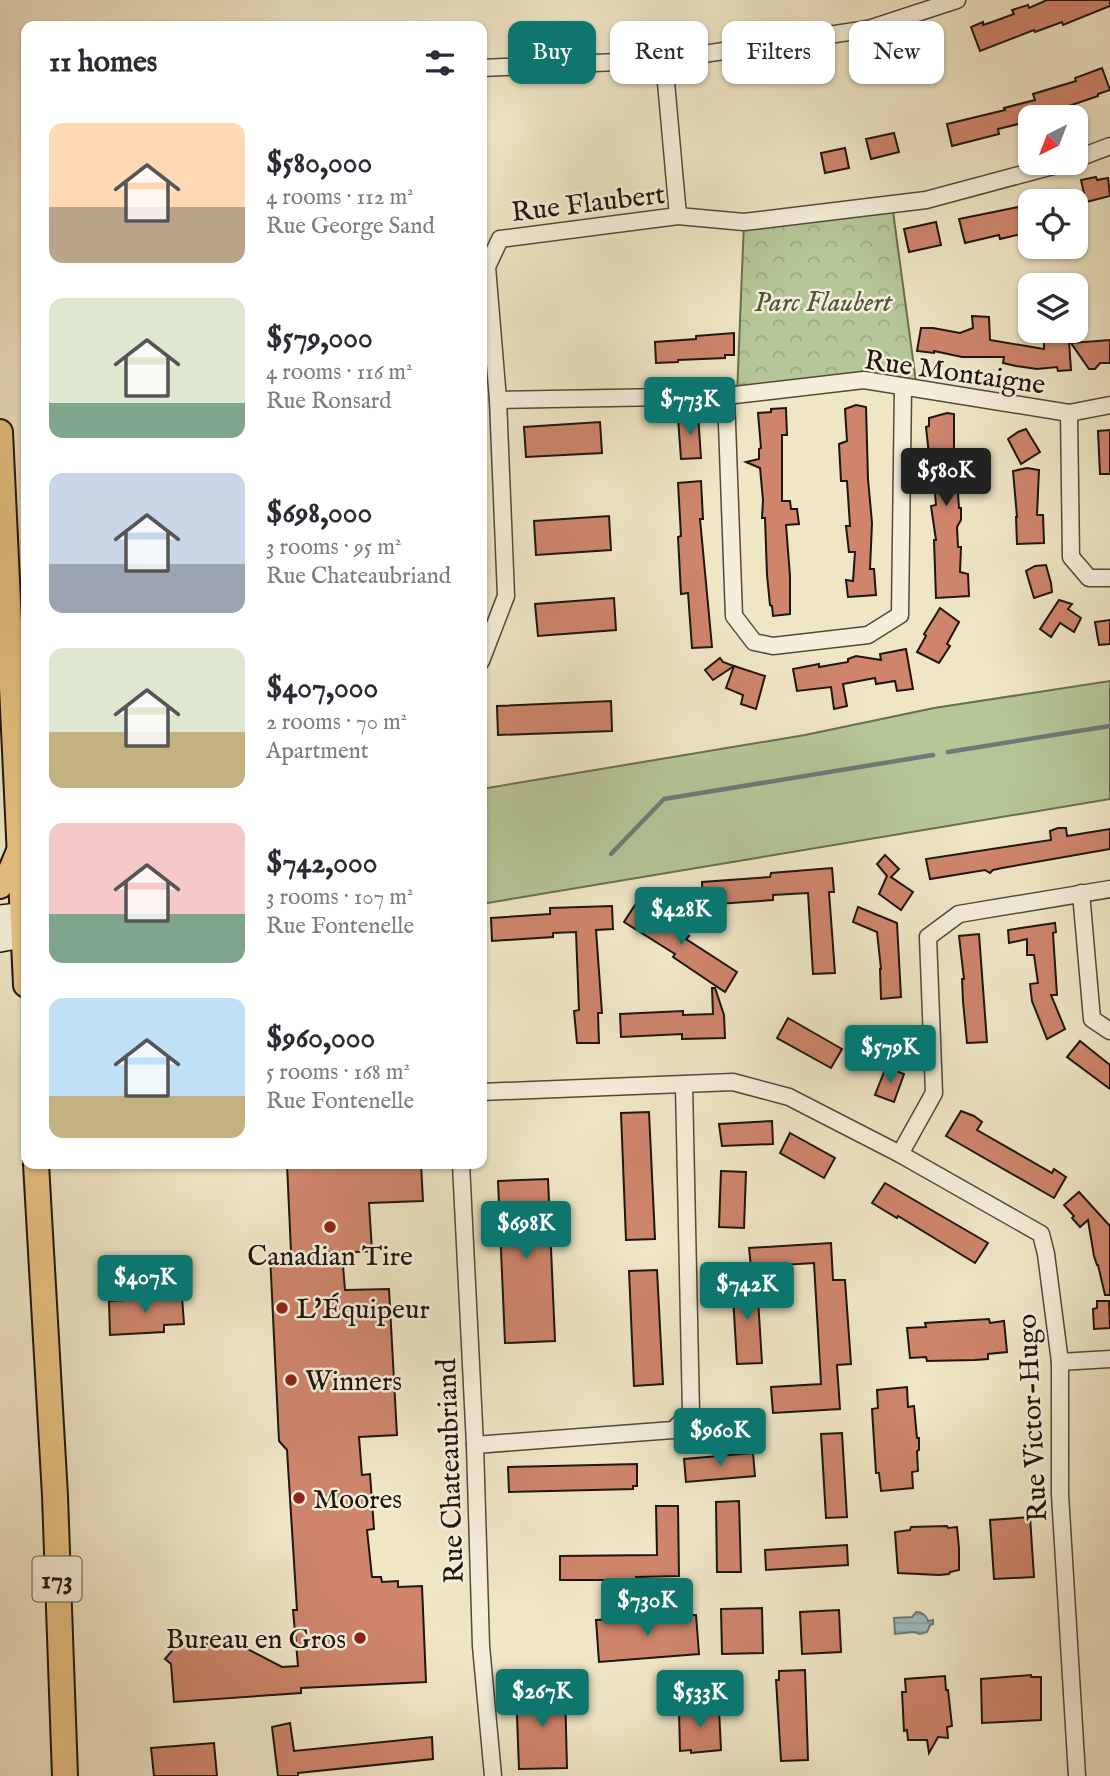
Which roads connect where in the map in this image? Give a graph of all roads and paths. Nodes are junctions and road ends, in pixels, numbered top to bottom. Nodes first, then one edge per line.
1 (957, 0) edge
2 (708, 53) edge
3 (610, 62) edge
4 (487, 68) edge
5 (666, 84) edge
6 (1110, 146) edge
7 (1088, 154) edge
8 (1019, 175) edge
9 (678, 216) junction
10 (903, 387) junction
11 (726, 396) junction
12 (498, 400) junction
13 (1110, 405) edge
14 (1069, 413) junction
15 (0, 432) edge
16 (1110, 578) edge
17 (487, 645) edge
18 (19, 850) junction
19 (0, 886) edge
20 (1110, 889) edge
21 (1081, 893) junction
22 (16, 926) edge
23 (21, 956) edge
24 (1110, 1031) edge
25 (684, 1085) junction
26 (487, 1092) edge
27 (900, 1154) junction
28 (36, 1169) edge
29 (461, 1169) edge
30 (1110, 1359) edge
31 (1060, 1362) junction
32 (475, 1445) junction
33 (65, 1776) edge
34 (493, 1776) edge
35 (1077, 1776) edge

1 - 2 street
3 - 4 street
5 - 9 street
6 - 7 street
8 - 9 street, Rue Flaubert
9 - 12 street, Rue Flaubert
10 - 11 street, Rue Montaigne
10 - 11 street
10 - 14 street, Rue Montaigne
11 - 12 street, Rue Montaigne
12 - 17 street, Rue Flaubert
13 - 14 street, Rue Montaigne
14 - 16 street
15 - 18 main road
18 - 19 main road
18 - 22 main road
20 - 21 street
21 - 24 street
21 - 27 street
22 - 23 main road
25 - 26 street, Rue Victor-Hugo
25 - 27 street, Rue Victor-Hugo
25 - 32 street
27 - 31 street, Rue Victor-Hugo
28 - 33 main road, 173
29 - 32 street, Rue Chateaubriand
30 - 31 street
31 - 35 street, Rue Victor-Hugo
32 - 34 street, Rue Chateaubriand

